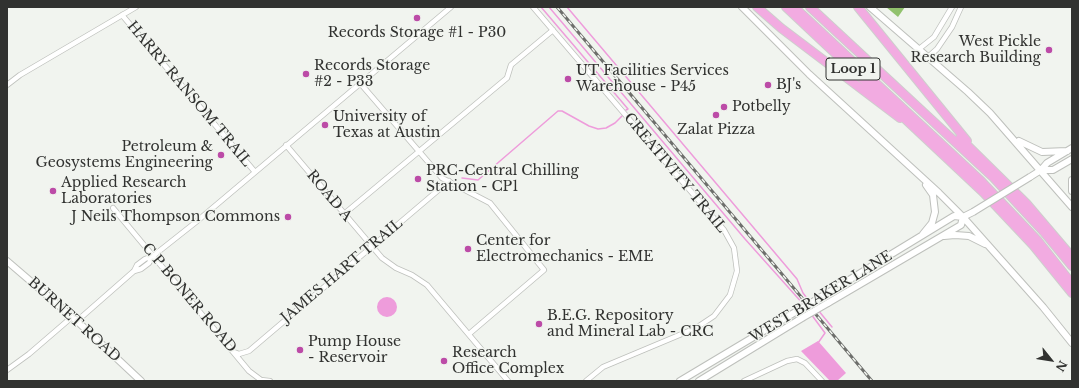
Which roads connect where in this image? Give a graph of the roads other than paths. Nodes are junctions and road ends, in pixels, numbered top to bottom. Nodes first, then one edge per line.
1 (136, 7) edge
2 (533, 7) edge
3 (742, 7) edge
4 (757, 7) edge
5 (786, 7) edge
6 (794, 7) edge
7 (810, 7) edge
8 (819, 7) edge
9 (858, 7) edge
10 (870, 7) edge
11 (961, 7) edge
12 (449, 8) edge
13 (951, 8) edge
14 (959, 14) junction
15 (122, 15) junction
16 (553, 30) junction
17 (920, 49) junction
18 (928, 57) junction
19 (360, 83) junction
20 (7, 85) edge
21 (921, 132) junction
22 (1013, 137) junction
23 (286, 145) junction
24 (973, 149) junction
25 (1069, 149) edge
26 (420, 152) junction
27 (1072, 159) edge
28 (1041, 170) junction
29 (255, 172) junction
30 (919, 175) junction
31 (1072, 180) edge
32 (449, 181) junction
33 (1072, 191) edge
34 (1072, 207) edge
35 (113, 208) dead end
36 (344, 214) junction
37 (966, 216) junction
38 (941, 237) junction
39 (920, 238) junction
40 (371, 246) junction
41 (991, 248) junction
42 (153, 256) junction
43 (1072, 257) edge
44 (7, 261) edge
45 (1072, 266) edge
46 (1072, 284) edge
47 (1072, 293) edge
48 (74, 319) junction
49 (469, 334) junction
50 (1072, 343) edge
51 (234, 352) junction
52 (7, 370) edge
53 (140, 381) edge
54 (270, 381) edge
55 (508, 381) edge
56 (586, 381) edge
57 (680, 381) edge
58 (699, 381) edge
59 (744, 381) edge
60 (822, 381) edge

1 - 15 street
2 - 16 street, CREATIVITY TRAIL
3 - 30 main road
4 - 21 highway
5 - 21 highway, Loop 1
6 - 46 highway
7 - 45 highway
8 - 24 highway, Loop 1
9 - 24 highway
10 - 17 main road
11 - 14 street
12 - 19 street
13 - 14 street
13 - 17 street
14 - 18 street
15 - 20 street
15 - 29 street, HARRY RANSOM TRAIL
16 - 26 street
16 - 56 street, CREATIVITY TRAIL
17 - 18 main road
18 - 22 main road
19 - 23 street
19 - 26 street
21 - 47 highway, Loop 1
22 - 25 main road
22 - 28 main road
23 - 29 street
23 - 36 street, ROAD A
24 - 43 highway, Loop 1
25 - 28 main road, WEST BRAKER LANE
26 - 32 street
26 - 36 street
27 - 28 main road, WEST BRAKER LANE
28 - 34 main road
28 - 37 main road, WEST BRAKER LANE, bridge
29 - 42 street
30 - 37 main road
30 - 39 main road
31 - 33 main road
32 - 40 street, JAMES HART TRAIL
32 - 49 street
35 - 42 street, C P BONER ROAD
36 - 40 street, ROAD A
37 - 38 main road, WEST BRAKER LANE
37 - 39 main road, WEST BRAKER LANE
37 - 41 main road
38 - 41 main road
38 - 58 main road, WEST BRAKER LANE, bridge
39 - 57 main road, WEST BRAKER LANE, bridge
40 - 49 street, ROAD A
40 - 51 street, JAMES HART TRAIL
41 - 50 main road
42 - 48 street
42 - 51 street, C P BONER ROAD
44 - 48 main road, BURNET ROAD
48 - 52 street
48 - 53 main road, BURNET ROAD
49 - 55 street, ROAD A
51 - 54 street, C P BONER ROAD
59 - 60 street

